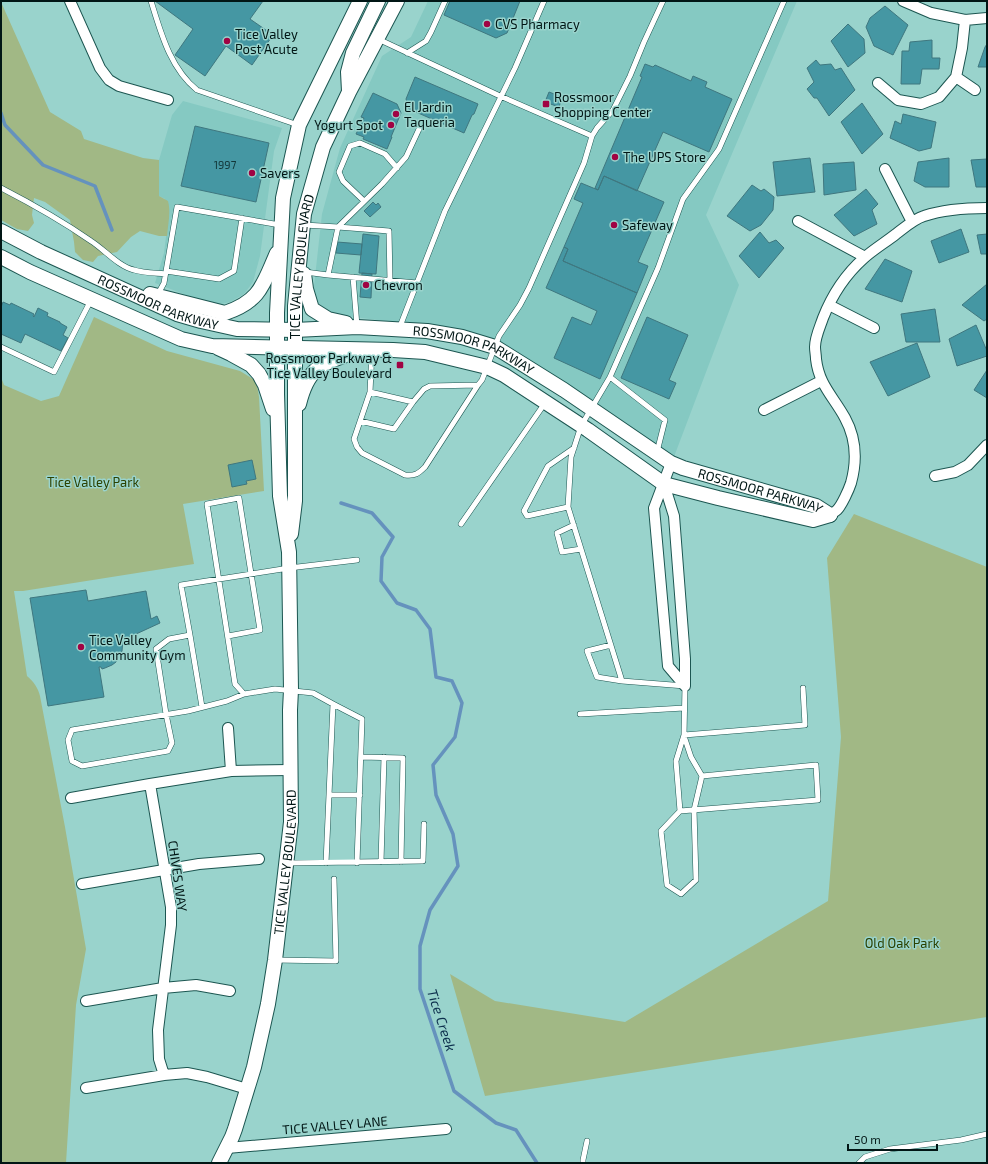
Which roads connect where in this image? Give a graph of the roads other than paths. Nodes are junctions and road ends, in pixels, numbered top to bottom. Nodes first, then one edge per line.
1 (70, 1) edge
2 (151, 1) edge
3 (360, 1) edge
4 (378, 1) edge
5 (397, 1) edge
6 (445, 1) edge
7 (544, 1) edge
8 (663, 1) edge
9 (784, 1) edge
10 (903, 1) edge
11 (987, 18) edge
12 (965, 20) junction
13 (377, 39) junction
14 (407, 53) junction
15 (956, 76) junction
16 (878, 83) dead end
17 (975, 90) dead end
18 (349, 92) junction
19 (500, 96) junction
20 (168, 100) dead end
21 (299, 125) junction
22 (420, 127) dead end
23 (592, 136) junction
24 (397, 168) junction
25 (885, 168) dead end
26 (1, 188) edge
27 (364, 201) junction
28 (987, 208) edge
29 (242, 218) junction
30 (798, 221) dead end
31 (912, 222) junction
32 (281, 225) junction
33 (303, 225) junction
34 (338, 226) junction
35 (1, 231) edge
36 (280, 245) junction
37 (301, 248) junction
38 (1, 257) edge
39 (865, 257) junction
40 (304, 272) junction
41 (165, 273) junction
42 (328, 275) junction
43 (353, 277) junction
44 (390, 281) junction
45 (417, 283) junction
46 (91, 299) junction
47 (155, 299) junction
48 (829, 305) junction
49 (357, 327) junction
50 (874, 328) dead end
51 (277, 330) junction
52 (295, 330) junction
53 (398, 330) junction
54 (212, 346) junction
55 (1, 347) edge
56 (277, 347) junction
57 (495, 347) junction
58 (295, 348) junction
59 (367, 350) junction
60 (487, 367) junction
61 (610, 377) junction
62 (821, 381) junction
63 (478, 385) junction
64 (370, 392) junction
65 (414, 402) junction
66 (545, 402) junction
67 (591, 407) junction
68 (764, 410) dead end
69 (360, 421) junction
70 (278, 422) junction
71 (295, 426) junction
72 (581, 426) junction
73 (987, 445) edge
74 (574, 448) junction
75 (657, 453) junction
76 (671, 463) junction
77 (935, 476) dead end
78 (664, 484) junction
79 (568, 507) junction
80 (830, 515) junction
81 (461, 524) dead end
82 (574, 525) junction
83 (581, 549) junction
84 (289, 552) junction
85 (357, 560) dead end
86 (289, 568) junction
87 (251, 574) junction
88 (220, 579) junction
89 (190, 635) junction
90 (228, 636) junction
91 (611, 645) junction
92 (622, 681) junction
93 (685, 686) junction
94 (803, 688) dead end
95 (291, 690) junction
96 (244, 694) junction
97 (332, 704) junction
98 (202, 707) junction
99 (684, 708) junction
100 (166, 714) junction
101 (580, 714) dead end
102 (228, 728) dead end
103 (684, 735) junction
104 (361, 757) junction
105 (384, 757) junction
106 (290, 770) junction
107 (231, 771) junction
108 (702, 776) junction
109 (150, 784) junction
110 (329, 795) junction
111 (360, 795) junction
112 (71, 798) dead end
113 (694, 810) junction
114 (680, 811) junction
115 (424, 824) dead end
116 (259, 859) dead end
117 (382, 862) junction
118 (401, 862) junction
119 (286, 863) junction
120 (326, 863) junction
121 (358, 863) junction
122 (165, 870) junction
123 (334, 879) dead end
124 (82, 884) dead end
125 (275, 960) junction
126 (163, 988) junction
127 (230, 991) dead end
128 (86, 1001) dead end
129 (164, 1075) junction
130 (86, 1088) dead end
131 (247, 1089) junction
132 (446, 1129) dead end
133 (987, 1134) edge
134 (587, 1141) dead end
135 (227, 1148) junction
136 (219, 1163) edge
137 (583, 1163) edge
138 (859, 1163) edge

1 - 20 street
2 - 21 lane
3 - 21 street, TICE VALLEY BOULEVARD
4 - 18 street
5 - 13 street, TICE VALLEY BOULEVARD
6 - 14 lane
7 - 19 lane
8 - 23 lane
9 - 61 lane
10 - 12 street
11 - 12 street
12 - 15 street
13 - 14 lane
13 - 18 street, TICE VALLEY BOULEVARD
14 - 19 lane
15 - 16 street
15 - 17 street
18 - 33 street, TICE VALLEY BOULEVARD
19 - 23 lane
19 - 45 lane
21 - 32 street, TICE VALLEY BOULEVARD
22 - 24 lane
23 - 57 lane
24 - 27 lane
24 - 27 lane
25 - 31 street
26 - 41 lane
27 - 34 lane
28 - 31 street
29 - 32 lane
29 - 41 lane
29 - 41 lane
30 - 39 street
31 - 39 street
32 - 36 street, TICE VALLEY BOULEVARD
33 - 34 lane
33 - 37 street, TICE VALLEY BOULEVARD
34 - 42 lane
34 - 44 lane
35 - 47 street, ROSSMOOR PARKWAY
36 - 47 street
36 - 51 street, TICE VALLEY BOULEVARD
37 - 40 street
37 - 52 street, TICE VALLEY BOULEVARD
38 - 46 street, ROSSMOOR PARKWAY
39 - 48 street
40 - 42 lane
40 - 49 street
41 - 47 lane
42 - 43 lane
43 - 44 lane
43 - 49 lane
44 - 45 lane
45 - 53 lane
46 - 54 street, ROSSMOOR PARKWAY
46 - 55 lane
47 - 51 street, ROSSMOOR PARKWAY
48 - 50 street
48 - 62 street
49 - 52 street, ROSSMOOR PARKWAY
49 - 53 street, ROSSMOOR PARKWAY
51 - 52 street, ROSSMOOR PARKWAY
51 - 56 street, TICE VALLEY BOULEVARD
52 - 58 street, TICE VALLEY BOULEVARD
53 - 57 street, ROSSMOOR PARKWAY
54 - 56 street, ROSSMOOR PARKWAY
54 - 70 street
56 - 58 street, ROSSMOOR PARKWAY
56 - 70 street, TICE VALLEY BOULEVARD
57 - 60 lane
57 - 67 street, ROSSMOOR PARKWAY
58 - 59 street, ROSSMOOR PARKWAY
58 - 71 street, TICE VALLEY BOULEVARD
59 - 60 street, ROSSMOOR PARKWAY
59 - 64 lane
59 - 71 street
60 - 63 lane
60 - 66 street, ROSSMOOR PARKWAY
61 - 67 lane
61 - 75 lane
62 - 68 street
62 - 80 street
63 - 65 lane
63 - 69 lane
64 - 65 lane
64 - 69 lane
65 - 69 lane
66 - 72 street, ROSSMOOR PARKWAY
66 - 81 lane
67 - 72 lane
67 - 75 street, ROSSMOOR PARKWAY
70 - 84 street, TICE VALLEY BOULEVARD
71 - 84 street, TICE VALLEY BOULEVARD
72 - 74 lane
72 - 78 street, ROSSMOOR PARKWAY
73 - 77 street
74 - 79 lane
74 - 79 lane
75 - 76 street, ROSSMOOR PARKWAY
76 - 78 street
76 - 80 street, ROSSMOOR PARKWAY
78 - 80 street, ROSSMOOR PARKWAY
78 - 93 street
78 - 93 street
79 - 82 lane
82 - 83 lane
82 - 83 lane
83 - 91 lane
84 - 86 street, TICE VALLEY BOULEVARD
85 - 86 lane
86 - 87 lane
86 - 95 street, TICE VALLEY BOULEVARD
87 - 88 lane
87 - 88 lane
87 - 90 lane
88 - 89 lane
88 - 90 lane
89 - 98 lane
89 - 100 lane
90 - 96 lane
91 - 92 lane
91 - 92 lane
92 - 93 lane
93 - 99 lane
94 - 103 lane
95 - 96 lane
95 - 97 lane
95 - 106 street, TICE VALLEY BOULEVARD
96 - 98 lane
97 - 104 lane
97 - 110 lane
98 - 100 lane
99 - 101 lane
99 - 103 lane
100 - 100 lane
102 - 107 street
103 - 108 lane
103 - 114 lane
104 - 105 lane
104 - 111 lane
105 - 117 lane
105 - 118 lane
106 - 107 street
106 - 119 street, TICE VALLEY BOULEVARD
107 - 109 street
108 - 113 lane
108 - 113 lane
109 - 112 street
109 - 122 street, CHIVES WAY
110 - 111 lane
110 - 120 lane
111 - 121 lane
113 - 114 lane
113 - 114 lane
115 - 118 lane
116 - 122 street
117 - 118 lane
117 - 121 lane
119 - 120 lane
119 - 125 street, TICE VALLEY BOULEVARD
120 - 121 lane
122 - 124 street
122 - 126 street, CHIVES WAY
123 - 125 lane
125 - 131 street, TICE VALLEY BOULEVARD
126 - 127 street
126 - 128 street
126 - 129 street, CHIVES WAY
129 - 130 street
129 - 131 street
131 - 135 street, TICE VALLEY BOULEVARD
132 - 135 street, TICE VALLEY LANE
133 - 138 lane
134 - 137 lane
135 - 136 street, TICE VALLEY BOULEVARD

